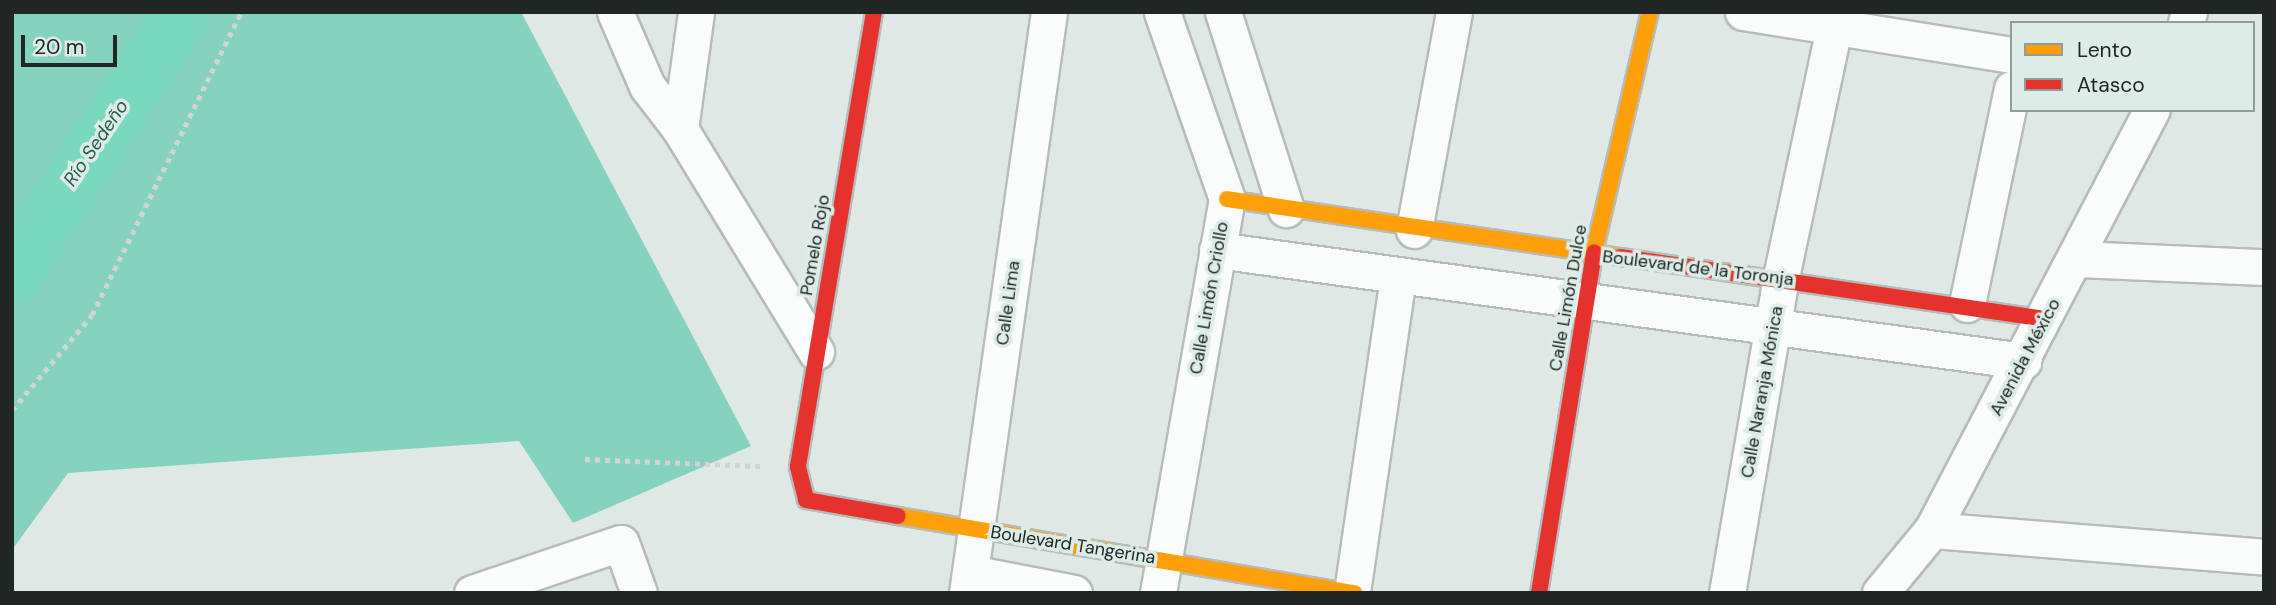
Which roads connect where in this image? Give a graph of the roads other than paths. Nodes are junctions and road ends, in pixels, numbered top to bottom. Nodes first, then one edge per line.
1 (615, 12) edge
2 (696, 12) edge
3 (874, 12) edge
4 (1049, 12) edge
5 (1162, 12) edge
6 (1223, 12) edge
7 (1454, 12) edge
8 (1650, 12) edge
9 (1743, 12) edge
10 (1835, 27) junction
11 (2010, 55) edge
12 (2010, 99) edge
13 (2151, 112) edge
14 (680, 129) junction
15 (1227, 200) junction
16 (1286, 209) junction
17 (1413, 230) junction
18 (1217, 250) junction
19 (1593, 256) junction
20 (2078, 259) junction
21 (2264, 267) edge
22 (1398, 278) junction
23 (1782, 278) junction
24 (1585, 303) junction
25 (1967, 304) junction
26 (2045, 319) junction
27 (1773, 324) junction
28 (816, 352) junction
29 (2023, 361) junction
30 (799, 485) joint
31 (977, 530) junction
32 (1932, 530) junction
33 (2264, 556) edge
34 (1161, 576) edge
35 (969, 583) edge
36 (472, 593) edge
37 (639, 593) edge
38 (1074, 593) edge
39 (1353, 593) edge
40 (1539, 593) edge
41 (1727, 593) edge
42 (1880, 593) edge

1 - 14 street
2 - 14 street
3 - 28 street, Pomelo Rojo
4 - 31 street, Calle Lima
5 - 15 street, Calle Limón Criollo
6 - 16 street
7 - 17 street
8 - 19 street, Calle Limón Dulce
9 - 10 street
10 - 11 street
10 - 23 street, Calle Naranja Mónica
12 - 25 street
13 - 20 street, Avenida México
14 - 28 street
15 - 16 street, Boulevard de la Toronja
15 - 18 street, Calle Limón Criollo
16 - 17 street, Boulevard de la Toronja
17 - 19 street, Boulevard de la Toronja
18 - 22 street
18 - 34 street, Calle Limón Criollo
19 - 23 street, Boulevard de la Toronja
19 - 24 street, Calle Limón Dulce
20 - 21 street
20 - 26 street, Avenida México
22 - 24 street
22 - 39 street
23 - 25 street, Boulevard de la Toronja
23 - 27 street, Calle Naranja Mónica
24 - 27 street
24 - 40 street, Calle Limón Dulce
25 - 26 street, Boulevard de la Toronja
26 - 29 street, Avenida México
27 - 29 street
27 - 41 street, Calle Naranja Mónica
28 - 30 street, Pomelo Rojo
29 - 32 street, Avenida México
30 - 31 street, Boulevard Tangerina
31 - 34 street, Boulevard Tangerina
31 - 35 street, Calle Lima
32 - 33 street
32 - 42 street, Avenida México
34 - 39 street, Boulevard Tangerina
35 - 38 street
36 - 37 street

